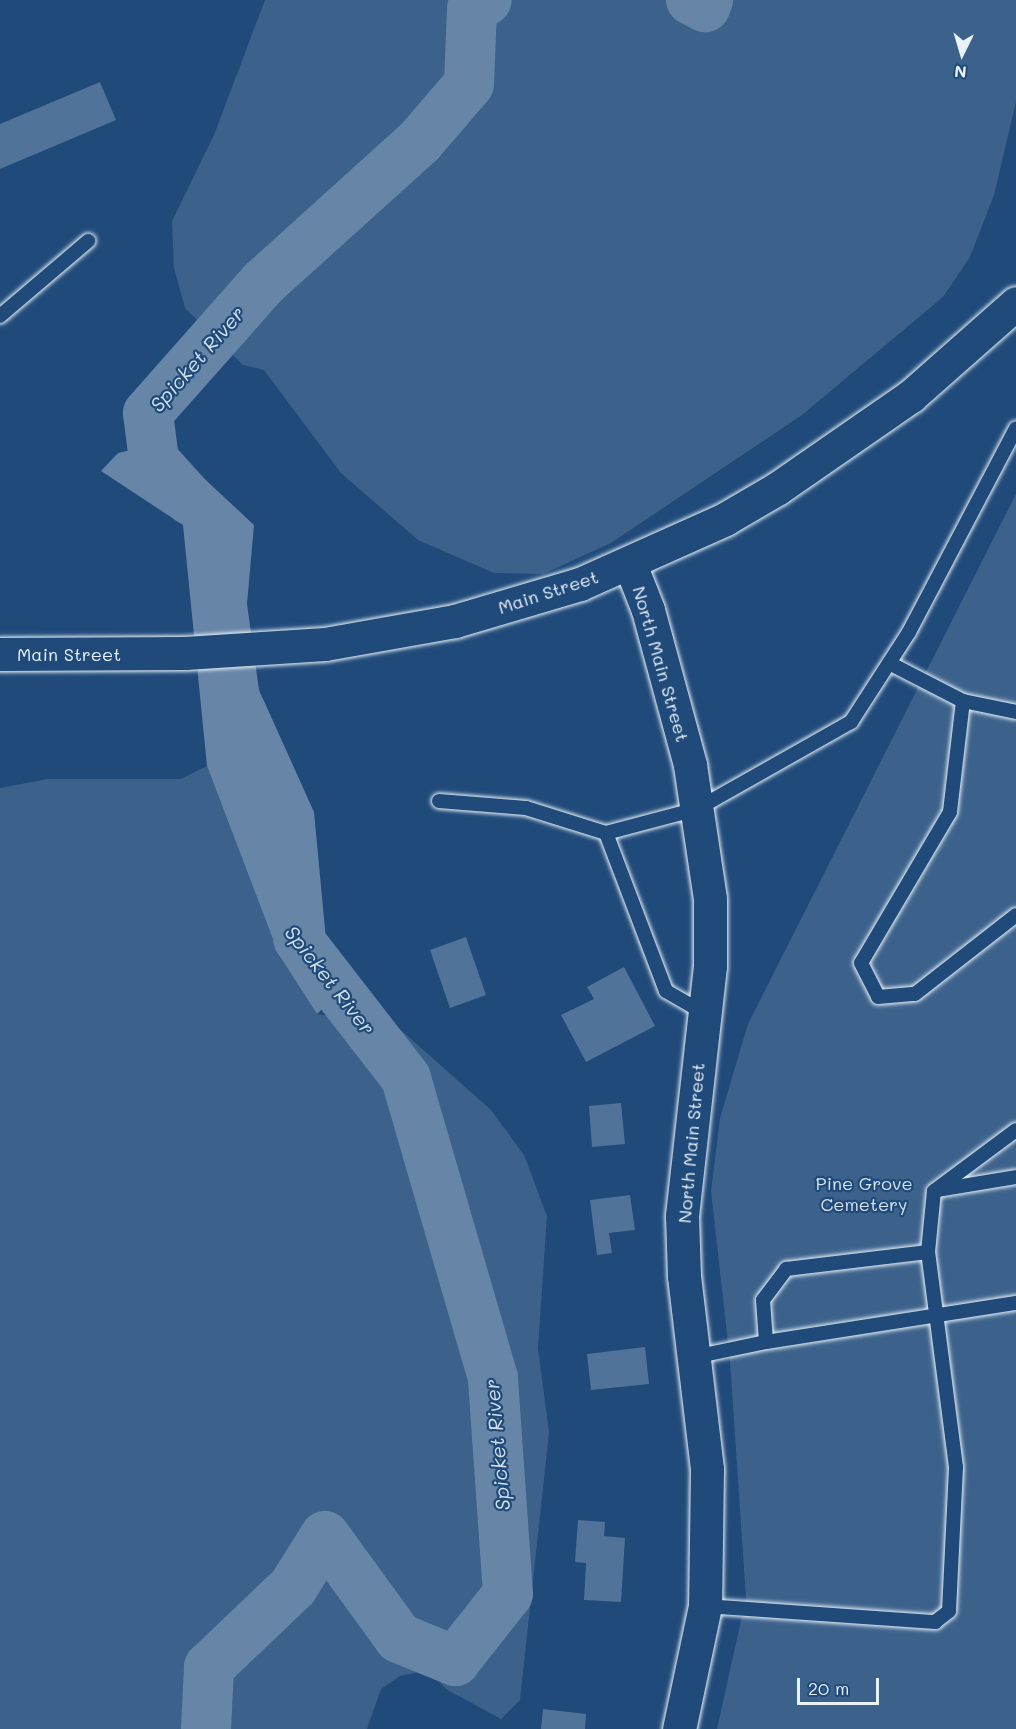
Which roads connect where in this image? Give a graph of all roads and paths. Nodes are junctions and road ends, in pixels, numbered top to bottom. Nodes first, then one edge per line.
1 (88, 241) dead end
2 (1016, 303) edge
3 (0, 315) edge
4 (1016, 428) edge
5 (630, 564) junction
6 (0, 654) edge
7 (889, 663) junction
8 (963, 701) junction
9 (1016, 712) edge
10 (439, 801) dead end
11 (697, 809) junction
12 (606, 833) junction
13 (1016, 915) edge
14 (704, 1013) junction
15 (1016, 1130) edge
16 (1016, 1177) edge
17 (934, 1191) junction
18 (928, 1251) junction
19 (1016, 1304) edge
20 (936, 1315) junction
21 (766, 1342) junction
22 (694, 1357) junction
23 (705, 1606) junction
24 (679, 1729) edge

1 - 3 lane
2 - 5 street, Main Street
4 - 7 lane
5 - 6 street, Main Street
5 - 11 street, North Main Street
7 - 8 lane
7 - 11 lane
8 - 9 lane
8 - 13 lane
10 - 12 lane
11 - 12 lane
11 - 14 street, North Main Street
12 - 14 lane
14 - 22 street, North Main Street
15 - 17 lane
16 - 17 lane
17 - 18 lane
18 - 20 lane
18 - 21 lane
19 - 20 lane
20 - 21 lane
20 - 23 lane
21 - 22 lane
22 - 23 street, North Main Street
23 - 24 street, North Main Street

